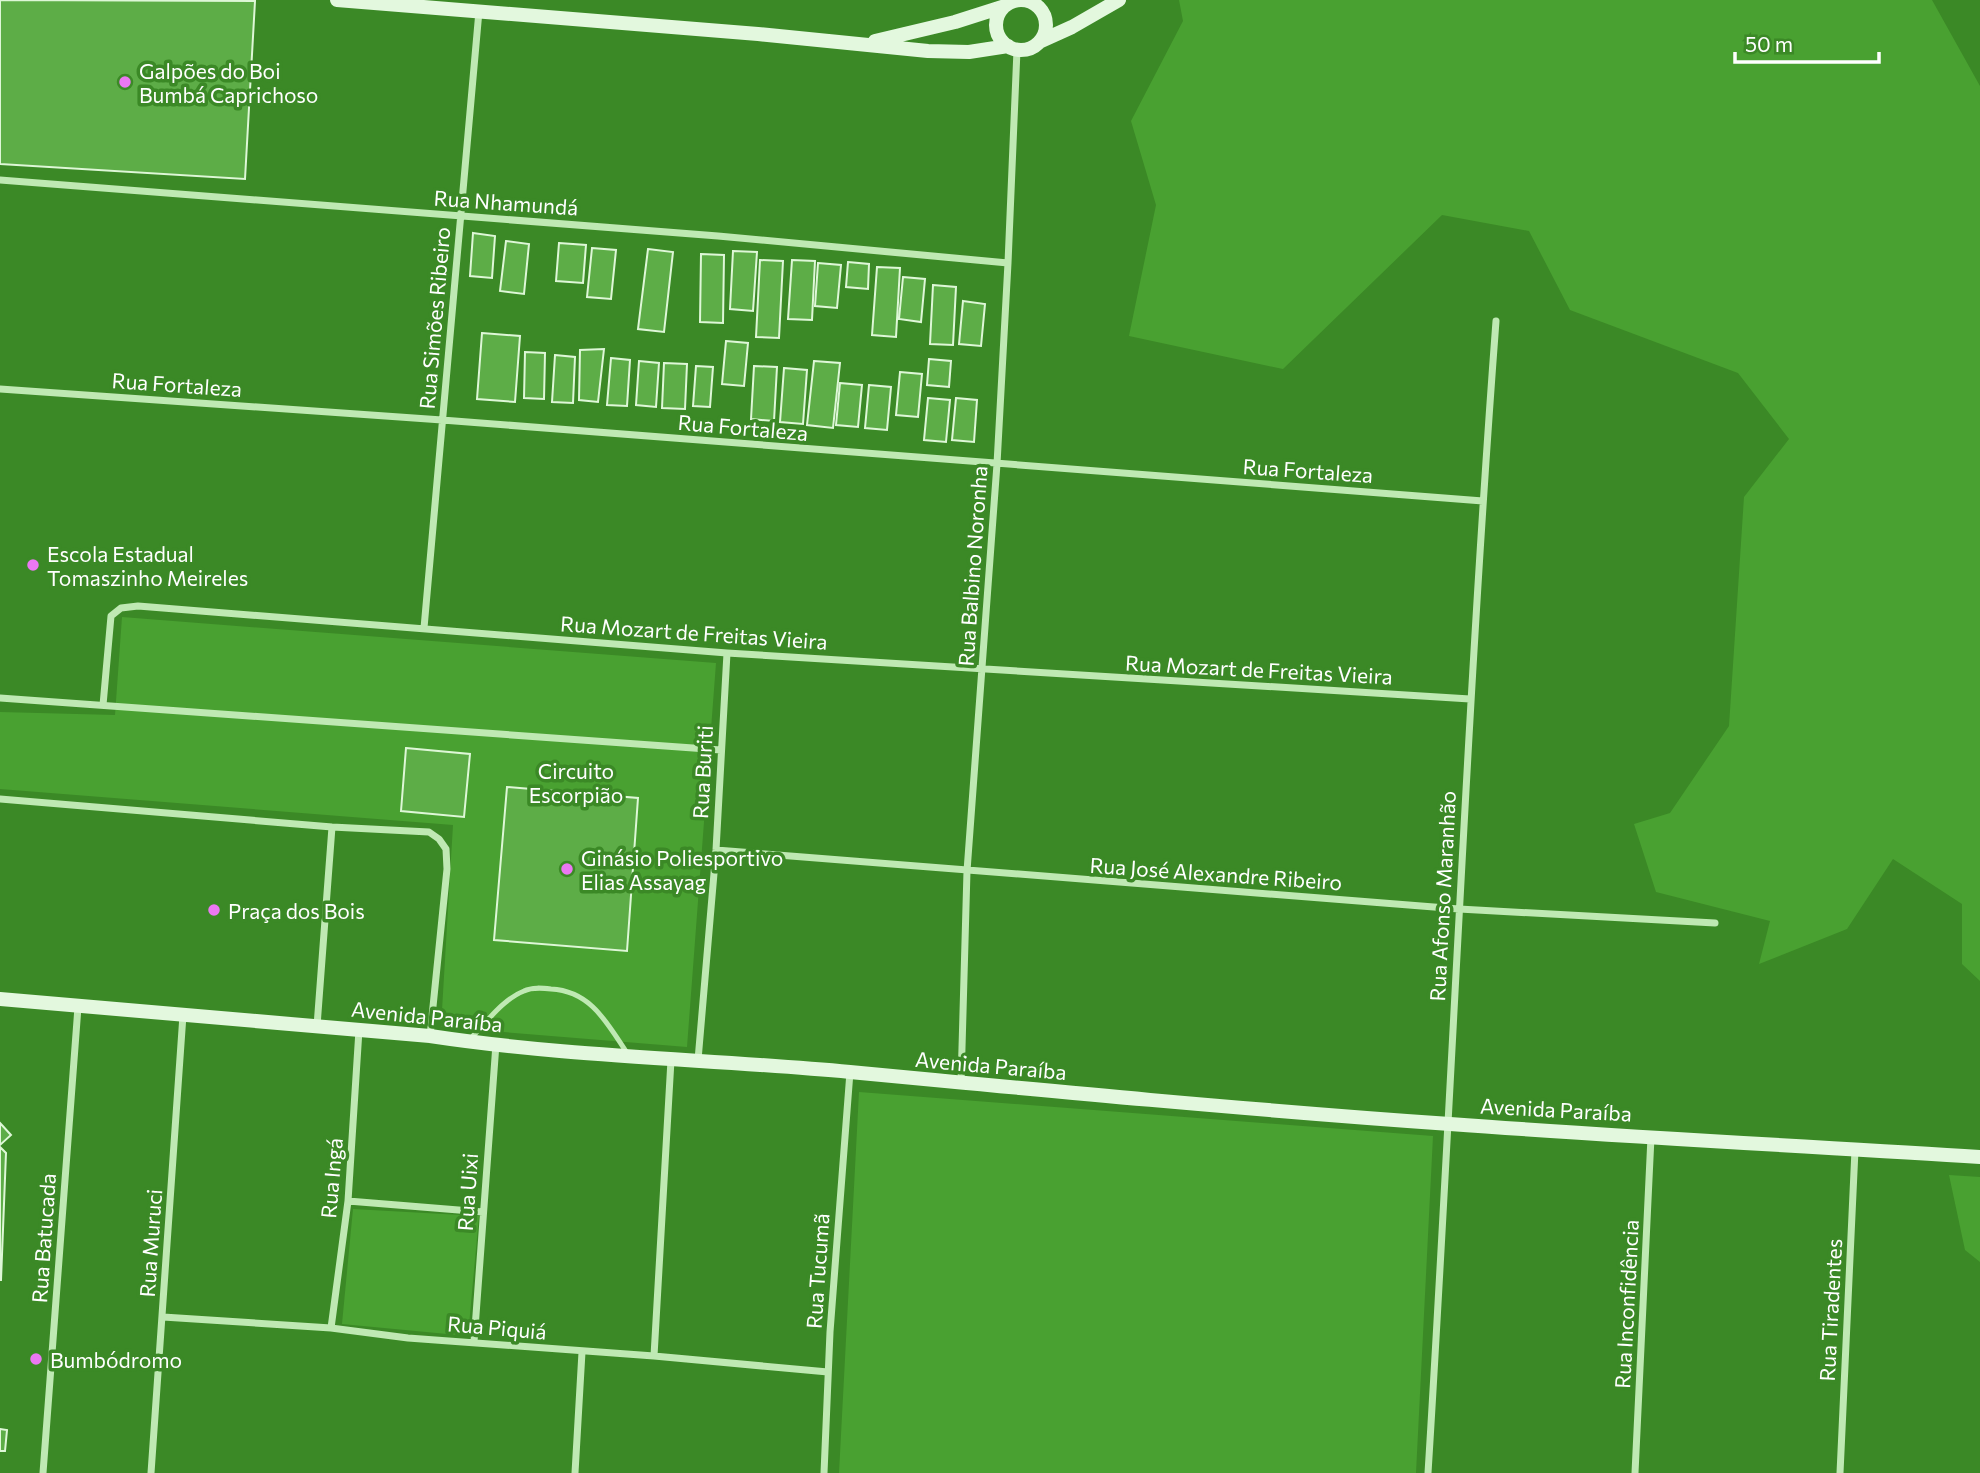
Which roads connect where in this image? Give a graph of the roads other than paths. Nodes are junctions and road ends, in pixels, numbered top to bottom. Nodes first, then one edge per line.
1 (337, 0) edge
2 (1025, 0) edge
3 (1119, 0) edge
4 (1005, 6) junction
5 (480, 11) junction
6 (1041, 41) junction
7 (863, 43) junction
8 (1012, 48) junction
9 (0, 180) edge
10 (461, 217) junction
11 (1008, 263) junction
12 (1496, 321) dead end
13 (0, 389) edge
14 (442, 420) junction
15 (997, 464) junction
16 (1483, 501) junction
17 (424, 628) junction
18 (727, 653) junction
19 (983, 669) junction
20 (0, 698) edge
21 (1470, 699) junction
22 (103, 705) junction
23 (721, 750) junction
24 (0, 799) edge
25 (332, 827) junction
26 (716, 850) junction
27 (967, 871) junction
28 (1459, 909) junction
29 (1715, 923) dead end
30 (0, 999) edge
31 (78, 1007) junction
32 (183, 1015) junction
33 (317, 1027) junction
34 (359, 1030) junction
35 (430, 1036) junction
36 (467, 1042) junction
37 (496, 1044) junction
38 (628, 1056) junction
39 (671, 1060) junction
40 (698, 1061) junction
41 (850, 1072) junction
42 (961, 1084) junction
43 (1450, 1124) junction
44 (1651, 1136) junction
45 (1855, 1149) junction
46 (1980, 1157) edge
47 (348, 1201) junction
48 (483, 1212) junction
49 (163, 1317) junction
50 (331, 1328) junction
51 (474, 1342) junction
52 (582, 1352) junction
53 (654, 1356) junction
54 (828, 1372) junction
55 (43, 1473) edge
56 (150, 1473) edge
57 (575, 1473) edge
58 (824, 1473) edge
59 (1428, 1473) edge
60 (1635, 1473) edge
61 (1840, 1473) edge

1 - 5 street
2 - 4 street
2 - 6 street
3 - 6 street
4 - 7 street
4 - 8 street
5 - 7 street
5 - 10 street, Rua Simões Ribeiro
6 - 8 street
7 - 8 street
8 - 11 street, Rua Balbino Noronha
9 - 10 street, Rua Nhamundá
10 - 11 street, Rua Nhamundá
10 - 14 street, Rua Simões Ribeiro
11 - 15 street, Rua Balbino Noronha
12 - 16 street, Rua Afonso Maranhão
13 - 14 street, Rua Fortaleza
14 - 15 street, Rua Fortaleza
14 - 17 street, Rua Simões Ribeiro
15 - 16 street, Rua Fortaleza
15 - 19 street, Rua Balbino Noronha
16 - 21 street, Rua Afonso Maranhão
17 - 18 street, Rua Mozart de Freitas Vieira
17 - 22 street, Rua Mozart de Freitas Vieira
18 - 19 street, Rua Mozart de Freitas Vieira
18 - 23 street, Rua Buriti
19 - 21 street, Rua Mozart de Freitas Vieira
19 - 27 street, Rua Balbino Noronha
20 - 22 street
21 - 28 street, Rua Afonso Maranhão
22 - 23 street
23 - 26 street, Rua Buriti
24 - 25 street
25 - 33 street
25 - 35 street
26 - 27 street, Rua José Alexandre Ribeiro
26 - 40 street, Rua Buriti
27 - 28 street, Rua José Alexandre Ribeiro
27 - 42 street, Rua Balbino Noronha
28 - 29 street, Rua José Alexandre Ribeiro
28 - 43 street, Rua Afonso Maranhão
30 - 31 street, Avenida Paraíba
31 - 32 street, Avenida Paraíba
31 - 55 street, Rua Batucada
32 - 33 street, Avenida Paraíba
32 - 49 street, Rua Muruci
33 - 34 street, Avenida Paraíba
34 - 35 street, Avenida Paraíba
34 - 47 street, Rua Ingá
35 - 36 street, Avenida Paraíba
36 - 37 street, Avenida Paraíba
36 - 38 lane
37 - 38 street, Avenida Paraíba
37 - 48 street, Rua Uixi
38 - 39 street, Avenida Paraíba
39 - 40 street, Avenida Paraíba
39 - 53 street
40 - 41 street, Avenida Paraíba
41 - 42 street, Avenida Paraíba
41 - 54 street, Rua Tucumã
42 - 43 street, Avenida Paraíba
43 - 44 street, Avenida Paraíba
43 - 59 street, Rua Afonso Maranhão
44 - 45 street, Avenida Paraíba
44 - 60 street, Rua Inconfidência
45 - 46 street, Avenida Paraíba
45 - 61 street, Rua Tiradentes
47 - 48 street
47 - 50 street, Rua Ingá
48 - 51 street, Rua Uixi
49 - 50 street, Rua Piquiá
49 - 56 street, Rua Muruci
50 - 51 street, Rua Piquiá
51 - 52 street, Rua Piquiá
52 - 53 street, Rua Piquiá
52 - 57 street
53 - 54 street, Rua Piquiá
54 - 58 street, Rua Tucumã

